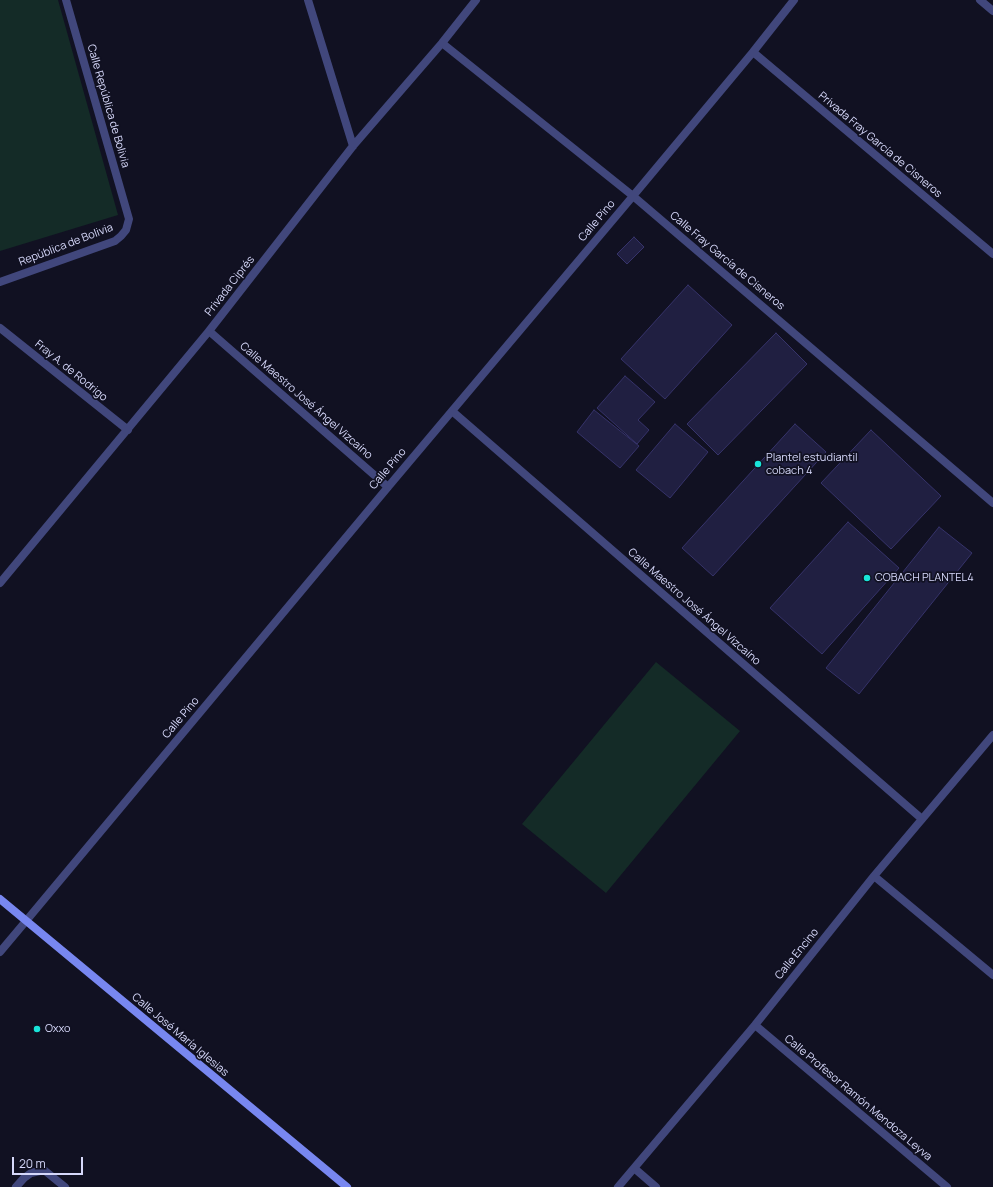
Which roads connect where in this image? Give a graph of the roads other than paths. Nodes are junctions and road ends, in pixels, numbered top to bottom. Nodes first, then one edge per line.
1 (66, 0) edge
2 (308, 0) edge
3 (476, 0) edge
4 (794, 0) edge
5 (980, 0) edge
6 (993, 11) edge
7 (442, 43) junction
8 (753, 52) junction
9 (353, 146) junction
10 (633, 196) junction
11 (130, 218) joint
12 (993, 254) edge
13 (0, 282) edge
14 (0, 328) edge
15 (209, 331) junction
16 (452, 411) junction
17 (128, 430) junction
18 (388, 486) junction
19 (993, 502) edge
20 (0, 583) edge
21 (993, 735) edge
22 (990, 745) edge
23 (922, 819) junction
24 (874, 876) junction
25 (0, 899) edge
26 (26, 921) junction
27 (0, 952) edge
28 (993, 975) edge
29 (755, 1025) junction
30 (634, 1168) junction
31 (16, 1187) edge
32 (65, 1187) edge
33 (347, 1187) edge
34 (618, 1187) edge
35 (656, 1187) edge
36 (947, 1187) edge

1 - 11 street, Calle República de Bolivia
2 - 9 street
3 - 7 street, Privada Ciprés
4 - 8 street, Calle Pino
5 - 6 street
7 - 9 street, Privada Ciprés
7 - 10 street, Calle Fray García de Cisneros
8 - 10 street, Calle Pino
8 - 12 street, Privada Fray García de Cisneros
9 - 15 street, Privada Ciprés
10 - 16 street, Calle Pino
10 - 19 street, Calle Fray García de Cisneros
11 - 13 street, República de Bolivia
14 - 17 street, Fray A. de Rodrigo
15 - 17 street, Privada Ciprés
15 - 18 street, Calle Maestro José Ángel Vizcaíno
16 - 18 street, Calle Pino
16 - 23 street, Calle Maestro José Ángel Vizcaíno
17 - 20 street, Privada Ciprés
18 - 26 street, Calle Pino
21 - 22 street, Calle Encino
22 - 23 street, Calle Encino
23 - 24 street, Calle Encino
24 - 28 street
24 - 29 street, Calle Encino
25 - 26 main road, Calle José María Iglesias
26 - 27 street, Calle Pino
26 - 33 main road, Calle José María Iglesias
29 - 30 street, Calle Encino
29 - 36 street, Calle Profesor Ramón Mendoza Leyva
30 - 34 street, Calle Encino
30 - 35 street
31 - 32 street

